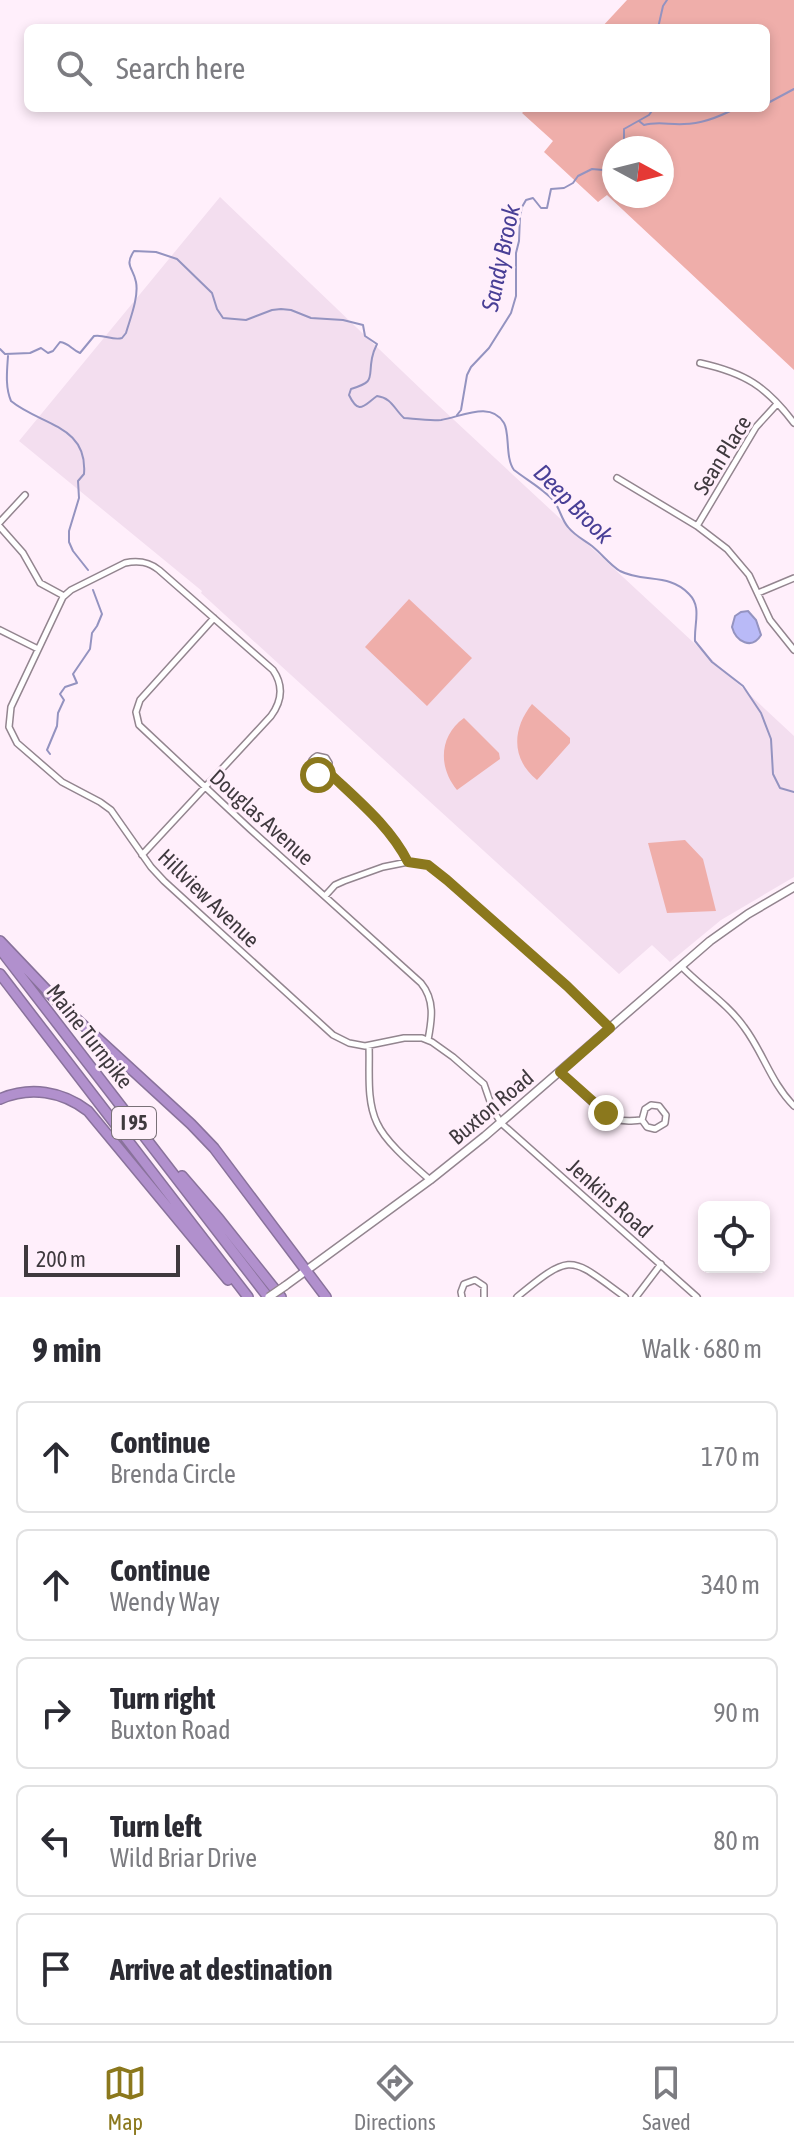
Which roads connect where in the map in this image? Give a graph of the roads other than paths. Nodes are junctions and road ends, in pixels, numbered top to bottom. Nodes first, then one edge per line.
1 (700, 363) dead end
2 (777, 404) junction
3 (794, 423) edge
4 (617, 478) dead end
5 (25, 495) dead end
6 (0, 525) edge
7 (697, 526) junction
8 (794, 578) edge
9 (758, 593) junction
10 (64, 596) junction
11 (214, 618) junction
12 (0, 630) edge
13 (38, 649) junction
14 (794, 650) edge
15 (327, 771) dead end
16 (206, 788) junction
17 (142, 855) junction
18 (408, 862) junction
19 (794, 887) edge
20 (325, 896) junction
21 (0, 941) edge
22 (0, 949) edge
23 (681, 966) junction
24 (0, 974) edge
25 (610, 1028) junction
26 (428, 1040) junction
27 (369, 1046) junction
28 (560, 1072) junction
29 (0, 1099) edge
30 (794, 1106) edge
31 (642, 1120) junction
32 (501, 1123) junction
33 (139, 1130) junction
34 (430, 1180) junction
35 (661, 1264) junction
36 (305, 1271) junction
37 (242, 1297) edge
38 (248, 1297) edge
39 (269, 1297) edge
40 (281, 1297) edge
41 (326, 1297) edge
42 (462, 1297) edge
43 (484, 1297) edge
44 (517, 1297) edge
45 (625, 1297) edge
46 (636, 1297) edge
47 (697, 1297) edge

1 - 2 street
2 - 3 street
2 - 7 street, Sean Place
4 - 7 street
5 - 6 street
6 - 10 street
7 - 9 street
8 - 9 street
9 - 14 street
10 - 11 street
10 - 13 street, Hillview Avenue
11 - 16 street
11 - 16 street, Douglas Avenue
12 - 13 street
13 - 17 street, Hillview Avenue
15 - 18 street
16 - 17 street
16 - 20 street, Douglas Avenue
17 - 27 street, Hillview Avenue
18 - 20 street
18 - 25 street
19 - 23 main road, Buxton Road
20 - 26 street, Douglas Avenue
21 - 36 highway
22 - 33 highway, Maine Turnpike / I 95
23 - 25 main road, Buxton Road
23 - 30 street
24 - 38 highway, Maine Turnpike / I 95
25 - 28 main road, Buxton Road
26 - 27 street
26 - 32 street
27 - 34 street
28 - 31 street
28 - 32 main road, Buxton Road
29 - 37 highway
31 - 31 street
32 - 34 main road, Buxton Road
32 - 35 street, Jenkins Road
33 - 39 highway, Maine Turnpike / I 95
33 - 40 highway
34 - 36 main road, Buxton Road
35 - 46 street
35 - 47 street, Jenkins Road
36 - 39 main road, bridge
36 - 41 highway
42 - 43 street
44 - 45 street

